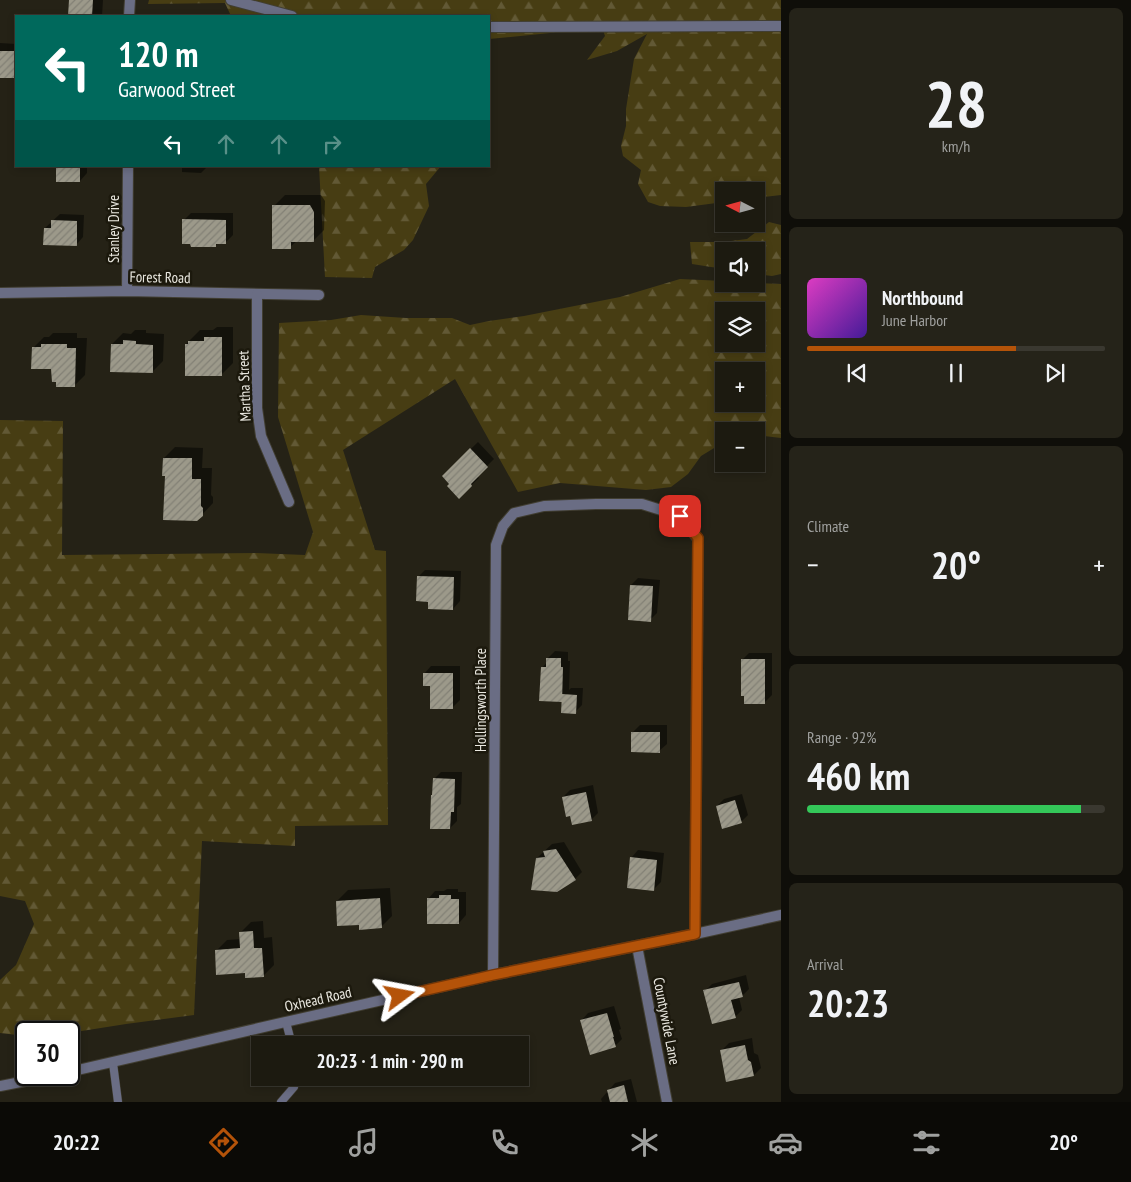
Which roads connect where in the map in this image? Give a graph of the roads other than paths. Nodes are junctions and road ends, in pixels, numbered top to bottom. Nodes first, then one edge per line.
1 (130, 0) edge
2 (231, 0) edge
3 (129, 15) edge
4 (288, 15) edge
5 (490, 26) edge
6 (781, 26) edge
7 (128, 167) edge
8 (127, 291) junction
9 (0, 293) edge
10 (257, 294) junction
11 (319, 295) dead end
12 (288, 502) dead end
13 (781, 915) edge
14 (695, 934) junction
15 (638, 946) junction
16 (493, 975) junction
17 (286, 1022) junction
18 (290, 1036) edge
19 (113, 1063) junction
20 (80, 1070) edge
21 (15, 1083) edge
22 (0, 1086) edge
23 (294, 1086) edge
24 (118, 1102) edge
25 (280, 1102) edge
26 (667, 1102) edge

1 - 3 street
2 - 4 street
5 - 6 street
7 - 8 street, Stanley Drive
8 - 9 street, Forest Road
8 - 10 street, Forest Road
10 - 11 street, Forest Road
10 - 12 street, Martha Street
13 - 14 street, Oxhead Road
14 - 15 street, Oxhead Road
14 - 16 street, Hollingsworth Place
15 - 16 street, Oxhead Road
15 - 26 street, Countywide Lane
16 - 17 street, Oxhead Road
17 - 18 lane
17 - 19 street, Oxhead Road
19 - 20 street, Oxhead Road
19 - 24 lane
21 - 22 street
23 - 25 lane

